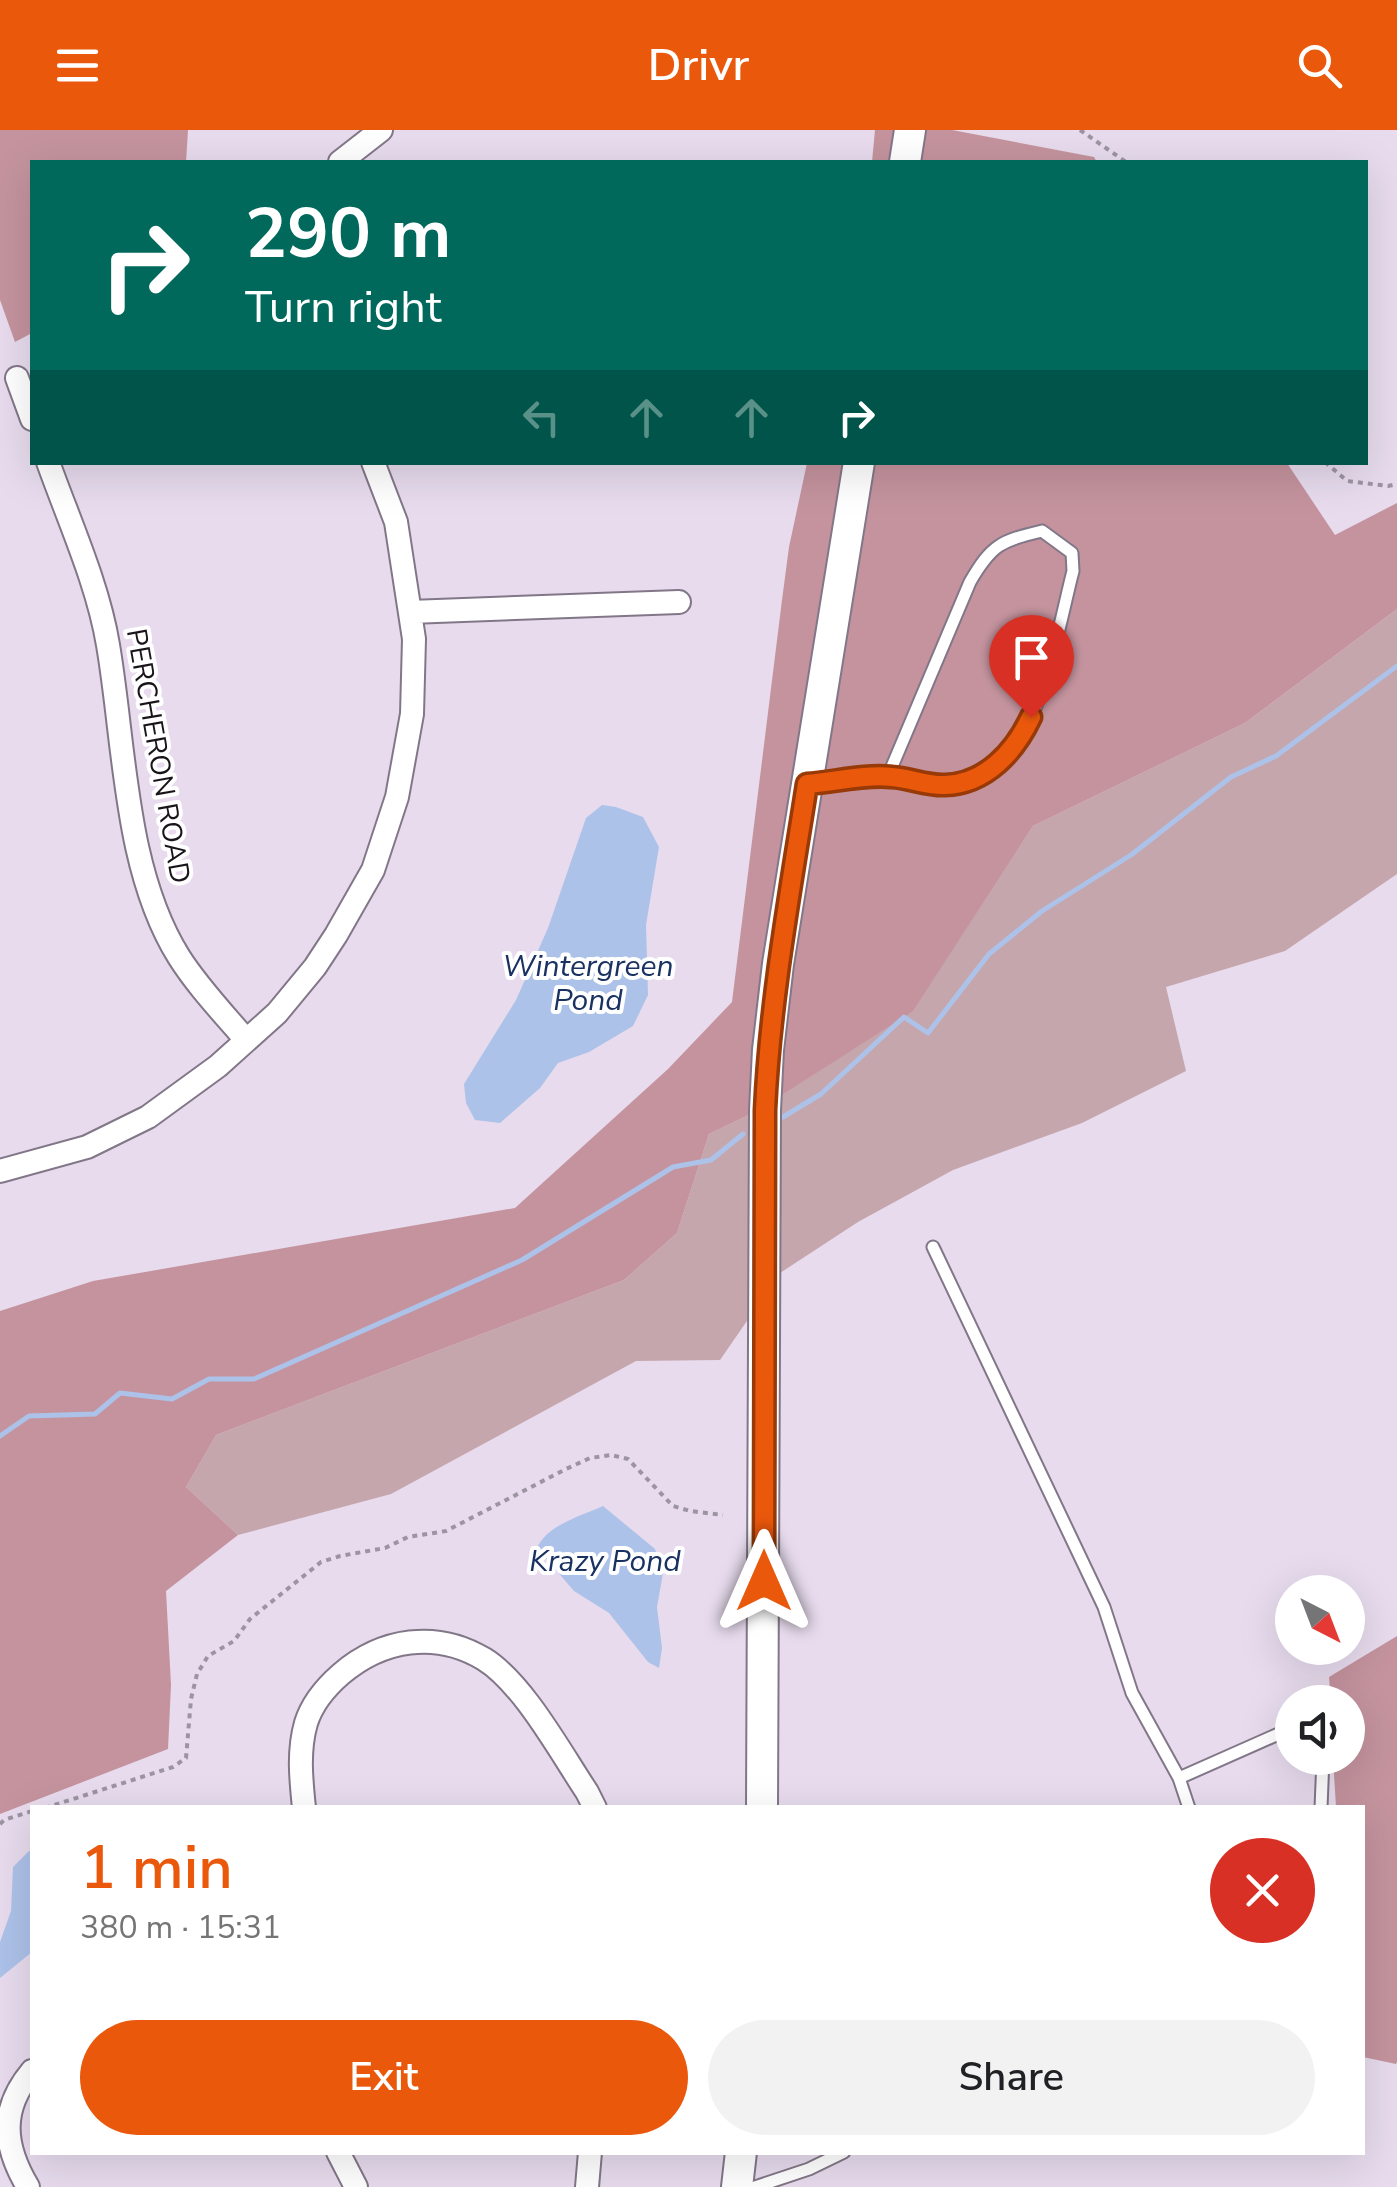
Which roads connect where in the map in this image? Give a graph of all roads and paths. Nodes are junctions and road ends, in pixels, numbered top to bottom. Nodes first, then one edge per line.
1 (381, 130) edge
2 (910, 130) edge
3 (1080, 130) edge
4 (343, 160) edge
5 (905, 160) edge
6 (1123, 160) edge
7 (17, 378) edge
8 (30, 414) edge
9 (49, 465) edge
10 (374, 465) edge
11 (859, 465) edge
12 (1328, 465) edge
13 (1397, 484) edge
14 (679, 602) dead end
15 (410, 612) junction
16 (888, 776) junction
17 (807, 784) junction
18 (246, 1040) junction
19 (0, 1171) edge
20 (933, 1247) dead end
21 (723, 1515) dead end
22 (1275, 1736) edge
23 (1322, 1775) edge
24 (1179, 1778) junction
25 (53, 1805) edge
26 (304, 1805) edge
27 (594, 1805) edge
28 (762, 1805) edge
29 (1188, 1805) edge
30 (1321, 1805) edge
31 (30, 1812) edge
32 (0, 1824) edge
33 (30, 2073) edge
34 (340, 2155) edge
35 (590, 2155) edge
36 (741, 2155) edge
37 (838, 2155) edge
38 (28, 2187) edge
39 (356, 2187) edge
40 (587, 2187) edge
41 (737, 2187) edge
42 (756, 2187) edge

1 - 4 street
2 - 5 street
3 - 6 path
7 - 8 street
9 - 18 street, PERCHERON ROAD
10 - 15 street
11 - 17 street
12 - 13 path
14 - 15 street
15 - 18 street
16 - 16 lane
16 - 17 lane
17 - 28 street
18 - 19 street
20 - 24 lane
21 - 25 path
22 - 24 lane
23 - 30 lane
24 - 29 lane
26 - 27 street
31 - 32 path
33 - 38 street
34 - 39 street
35 - 40 street
36 - 41 street
37 - 42 lane

